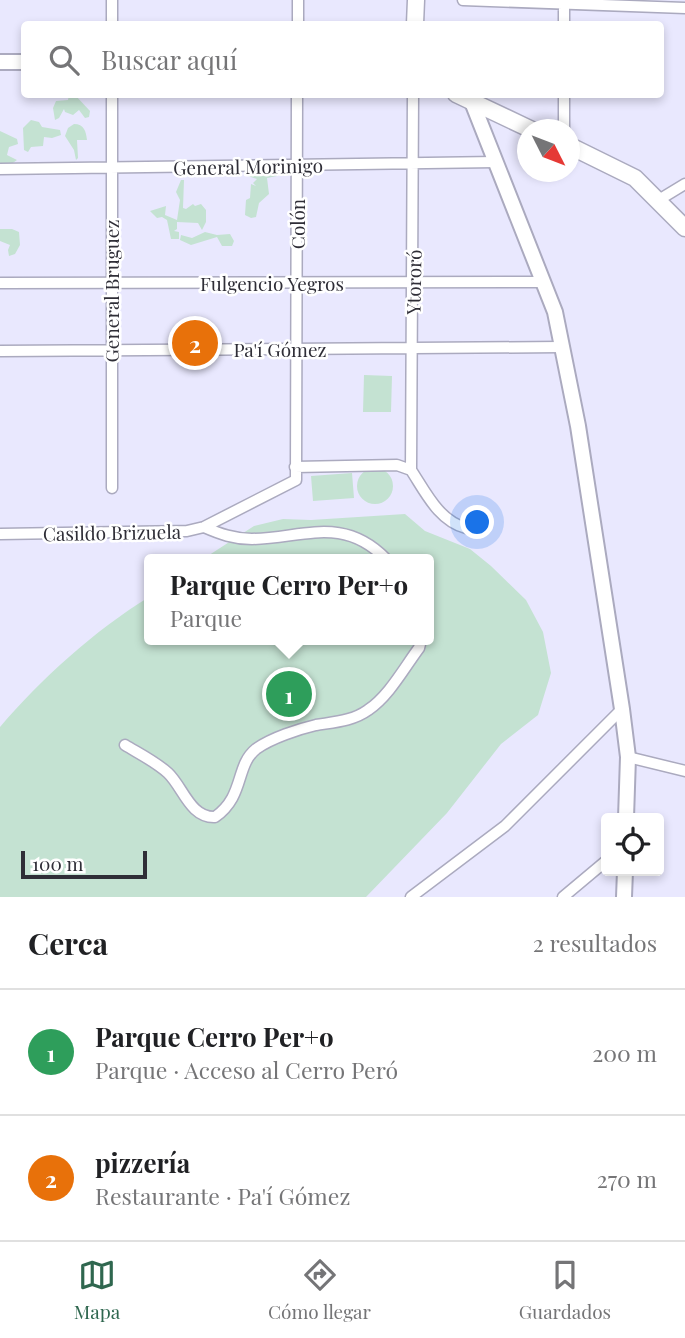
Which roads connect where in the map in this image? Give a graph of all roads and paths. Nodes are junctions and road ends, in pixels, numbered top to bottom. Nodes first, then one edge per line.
1 (112, 0) edge
2 (298, 0) edge
3 (416, 0) edge
4 (463, 0) edge
5 (564, 2) edge
6 (685, 8) edge
7 (112, 21) edge
8 (298, 21) edge
9 (415, 21) edge
10 (564, 21) edge
11 (0, 62) edge
12 (21, 62) edge
13 (112, 98) edge
14 (297, 98) edge
15 (413, 98) edge
16 (464, 98) edge
17 (564, 98) edge
18 (472, 102) junction
19 (564, 119) edge
20 (517, 123) edge
21 (580, 151) edge
22 (496, 162) junction
23 (414, 165) junction
24 (297, 166) junction
25 (111, 168) junction
26 (0, 169) edge
27 (685, 184) edge
28 (657, 201) junction
29 (685, 228) edge
30 (413, 282) junction
31 (544, 282) junction
32 (0, 283) edge
33 (111, 283) junction
34 (296, 283) junction
35 (561, 347) junction
36 (412, 348) junction
37 (296, 349) junction
38 (0, 351) edge
39 (111, 351) junction
40 (295, 467) junction
41 (411, 470) junction
42 (296, 480) joint
43 (112, 488) dead end
44 (204, 527) junction
45 (466, 528) dead end
46 (0, 534) edge
47 (380, 554) edge
48 (420, 645) edge
49 (622, 709) junction
50 (125, 745) dead end
51 (628, 757) junction
52 (685, 771) edge
53 (626, 813) edge
54 (601, 865) edge
55 (625, 876) edge
56 (411, 897) edge
57 (563, 897) edge
58 (624, 897) edge

1 - 7 street
2 - 8 street
3 - 9 main road
4 - 5 street
5 - 6 street
5 - 10 street
11 - 12 main road
13 - 25 street, General Bruguez
14 - 24 street, Colón
15 - 23 street, Ytororó
16 - 18 main road
17 - 19 street
18 - 20 main road
18 - 22 main road
21 - 28 main road
22 - 23 street, General Morinigo
22 - 31 main road
23 - 24 street, General Morinigo
23 - 30 street, Ytororó
24 - 25 street, General Morinigo
24 - 34 street, Colón
25 - 26 street, General Morinigo
25 - 33 street, General Bruguez
27 - 28 street
28 - 29 main road
30 - 31 street, Fulgencio Yegros
30 - 34 street, Fulgencio Yegros
30 - 36 street, Ytororó
31 - 35 main road
32 - 33 street, Fulgencio Yegros
33 - 34 street, Fulgencio Yegros
33 - 39 street, General Bruguez
34 - 37 street, Colón
35 - 36 street, Pa'í Gómez
35 - 49 main road
36 - 37 street, Pa'í Gómez
36 - 41 street, Ytororó
37 - 39 street, Pa'í Gómez
37 - 40 street, Colón
38 - 39 street, Pa'í Gómez
39 - 43 street, General Bruguez
40 - 41 street
40 - 42 street, Colón
41 - 45 street
42 - 44 street, Casildo Brizuela
44 - 46 street, Casildo Brizuela
44 - 47 street
48 - 50 street
49 - 51 main road
49 - 56 street
51 - 52 street
51 - 53 main road
54 - 57 street
55 - 58 main road

